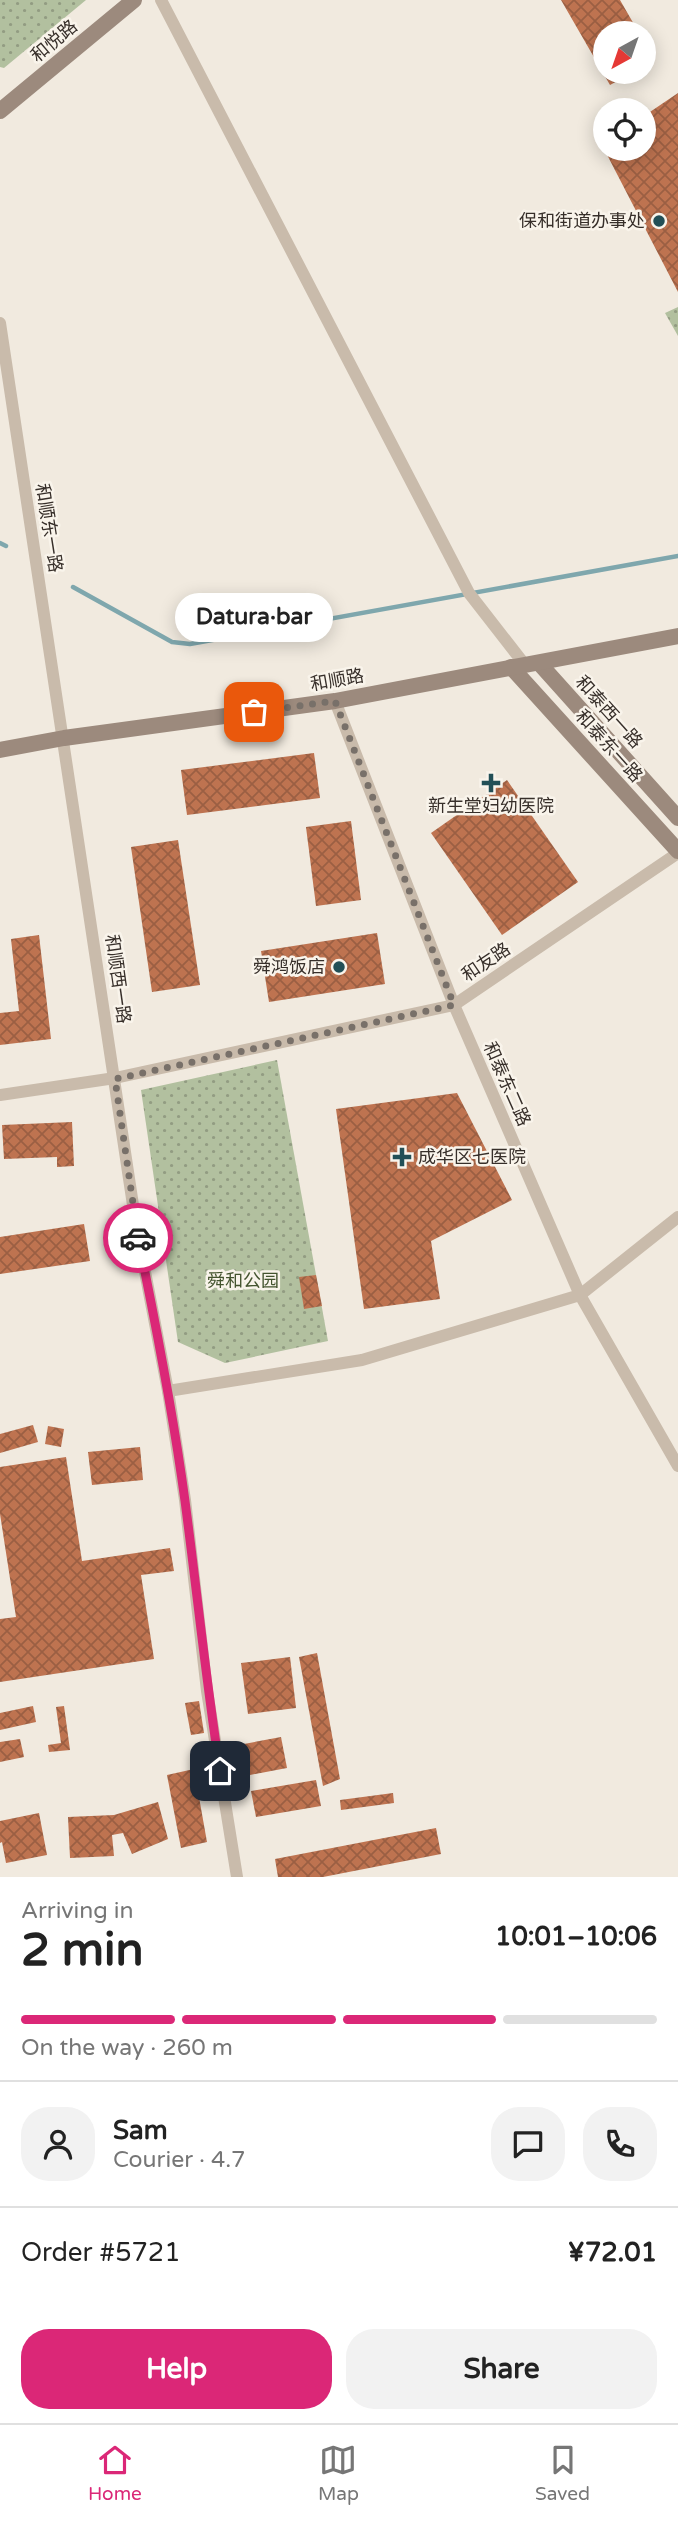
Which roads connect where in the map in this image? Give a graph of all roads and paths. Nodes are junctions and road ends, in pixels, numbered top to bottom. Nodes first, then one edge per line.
1 (134, 0) edge
2 (161, 0) edge
3 (0, 111) edge
4 (0, 323) edge
5 (678, 636) edge
6 (525, 665) junction
7 (335, 701) junction
8 (64, 738) junction
9 (0, 750) edge
10 (678, 818) edge
11 (678, 852) edge
12 (454, 1005) junction
13 (115, 1079) junction
14 (0, 1096) edge
15 (678, 1217) edge
16 (580, 1295) junction
17 (168, 1391) junction
18 (678, 1466) edge
19 (237, 1877) edge

1 - 3 street, 和悦路
2 - 6 street
4 - 8 street, 和顺东一路
5 - 6 street, 和顺路
6 - 7 street, 和顺路
6 - 10 street, 和泰西一路
6 - 11 street, 和泰东一路
7 - 8 street, 和顺路
7 - 12 street, 和泰东二路
8 - 9 street, 和顺路
8 - 13 street, 和顺西一路
11 - 12 street, 和友路
12 - 13 street, 和友路
12 - 16 street, 和泰东二路
13 - 14 street, 和友路
13 - 17 street, 和顺西一路
15 - 16 street
16 - 17 street
16 - 18 street, 和泰东二路
17 - 19 street, 和顺西一路

